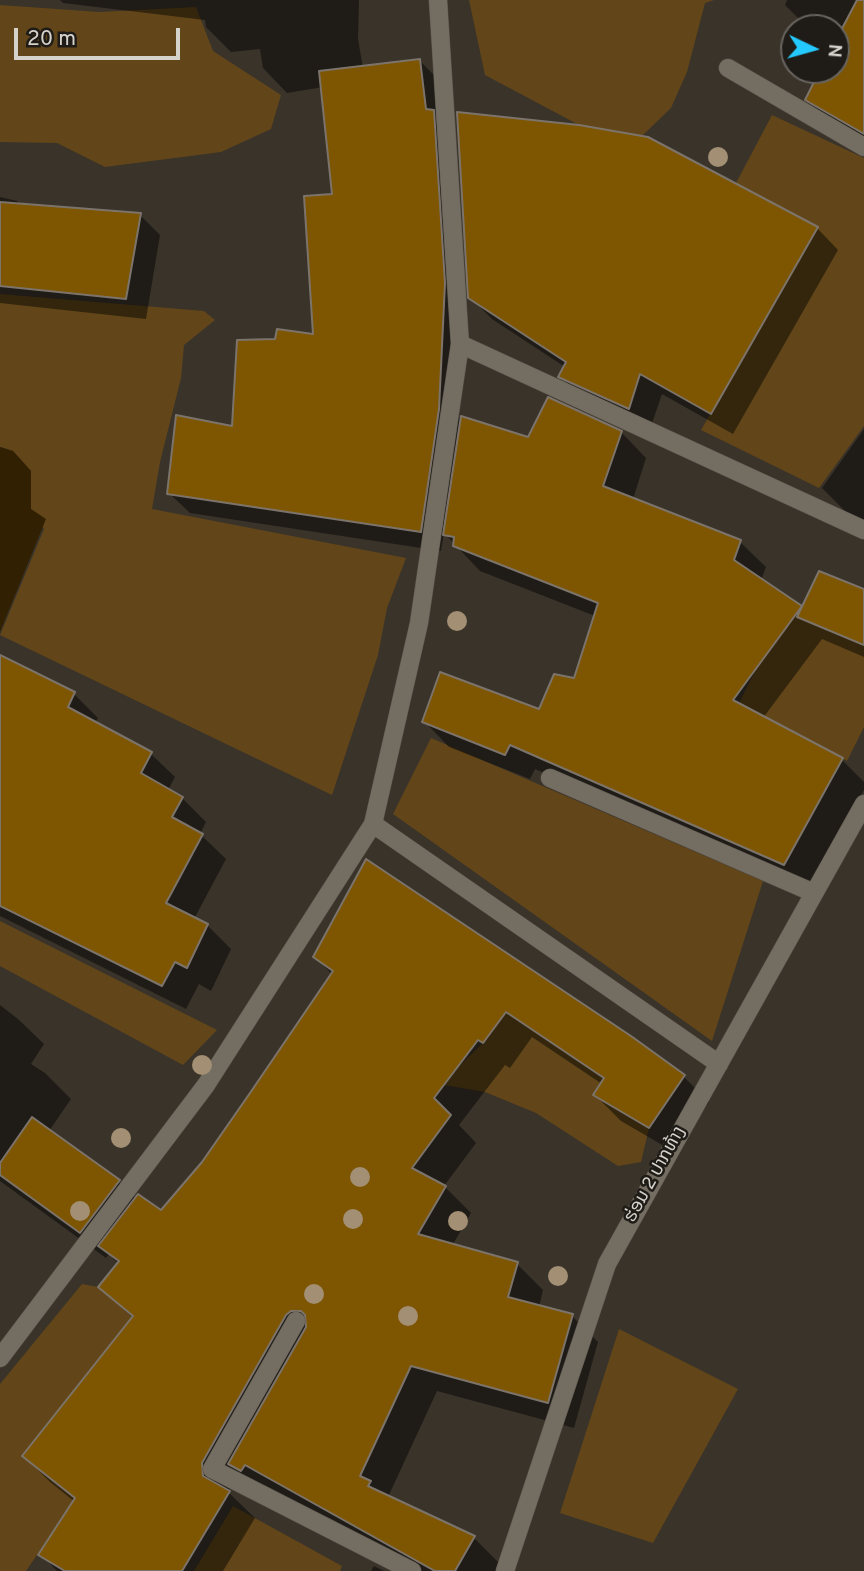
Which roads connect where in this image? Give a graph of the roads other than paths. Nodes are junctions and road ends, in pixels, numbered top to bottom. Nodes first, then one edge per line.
1 (438, 0) edge
2 (728, 68) dead end
3 (864, 147) edge
4 (460, 344) junction
5 (864, 530) edge
6 (550, 778) dead end
7 (864, 804) edge
8 (373, 824) junction
9 (814, 894) junction
10 (719, 1064) junction
11 (296, 1321) dead end
12 (0, 1358) edge
13 (412, 1571) edge
14 (505, 1571) edge

1 - 4 street
2 - 3 street
4 - 5 street
4 - 8 street
6 - 9 street
7 - 9 street, ຮ່ອມ 2 ປາກທ້າງ
8 - 10 street
8 - 12 street
9 - 10 street, ຮ່ອມ 2 ປາກທ້າງ
10 - 14 street, ຮ່ອມ 2 ປາກທ້າງ
11 - 13 street

